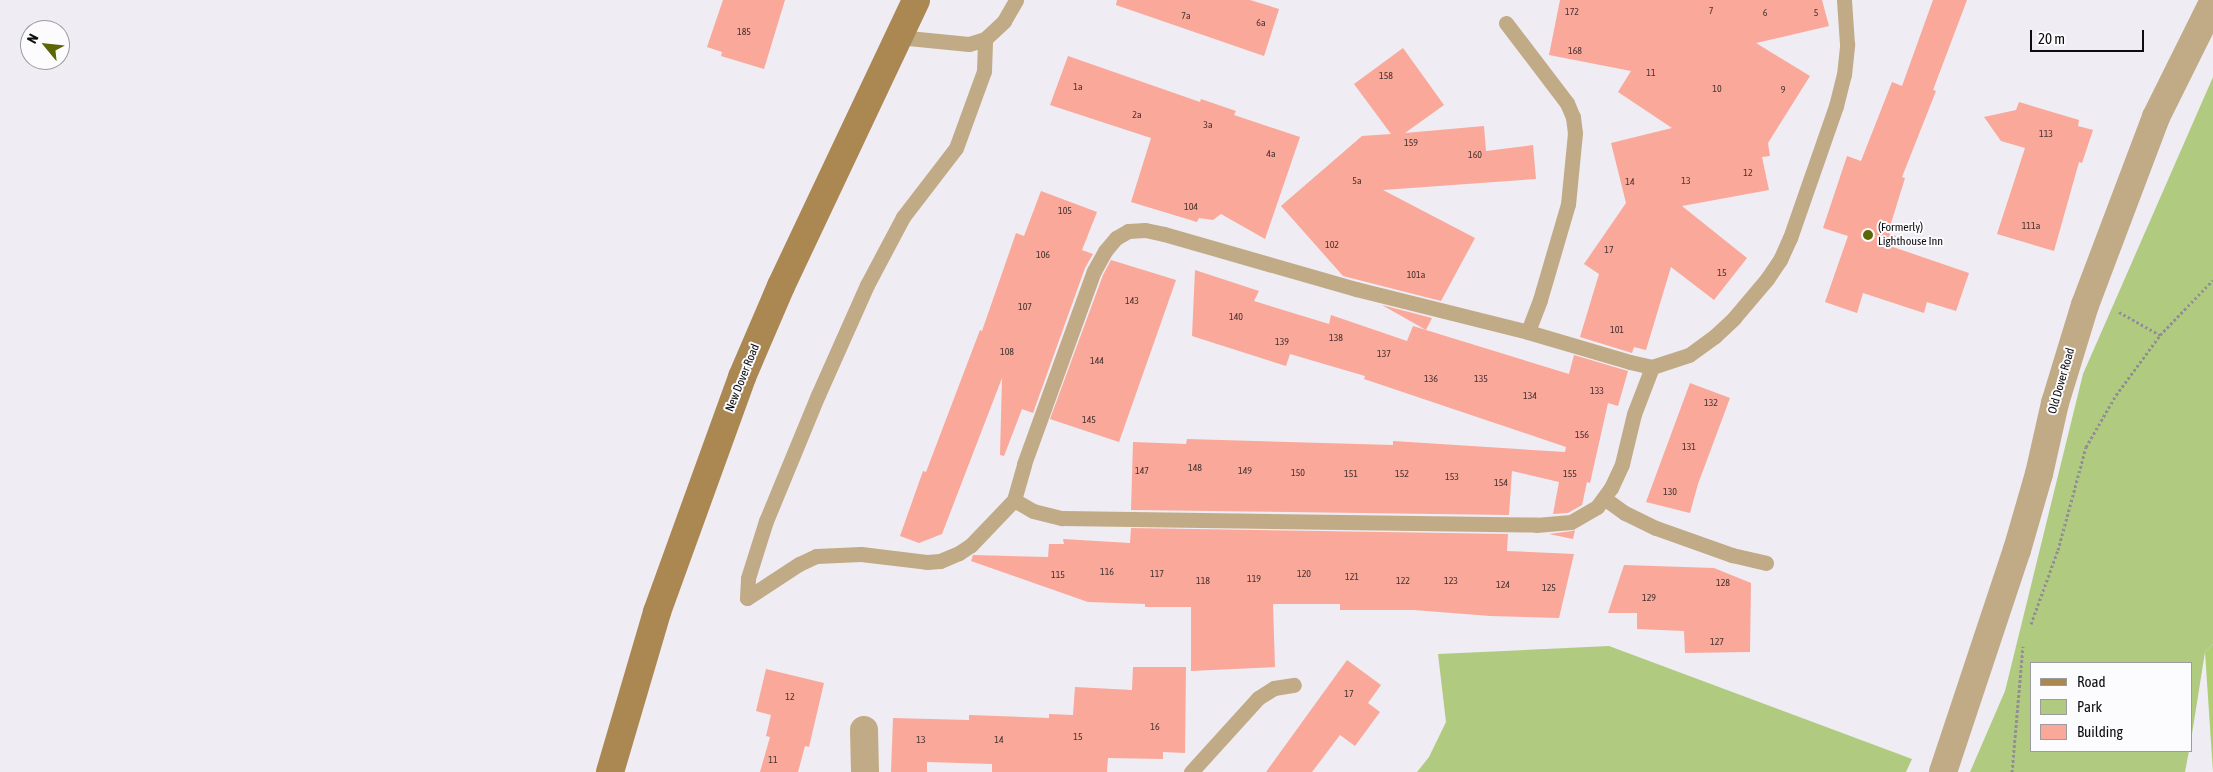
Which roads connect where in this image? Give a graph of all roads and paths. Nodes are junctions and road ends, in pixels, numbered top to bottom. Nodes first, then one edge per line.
1 (916, 0) edge
2 (1016, 0) edge
3 (1844, 0) edge
4 (2213, 2) edge
5 (1506, 23) dead end
6 (898, 37) junction
7 (985, 39) junction
8 (2213, 280) edge
9 (2084, 305) junction
10 (1528, 332) junction
11 (2160, 335) junction
12 (1652, 367) junction
13 (1604, 498) junction
14 (1014, 500) junction
15 (1766, 563) dead end
16 (2029, 628) dead end
17 (2026, 636) dead end
18 (1294, 685) dead end
19 (864, 730) dead end
20 (610, 772) edge
21 (865, 772) edge
22 (1191, 772) edge
23 (1943, 772) edge
24 (2012, 772) edge

1 - 6 main road, New Dover Road
2 - 7 lane
3 - 12 lane
4 - 9 street, Old Dover Road
5 - 10 lane
6 - 7 lane
6 - 20 main road, New Dover Road
7 - 14 lane
8 - 11 path
9 - 11 path
9 - 23 street, Old Dover Road
10 - 12 lane
10 - 14 lane
11 - 16 path
12 - 13 lane
13 - 14 lane
13 - 15 lane
17 - 24 path
18 - 22 lane
19 - 21 street

